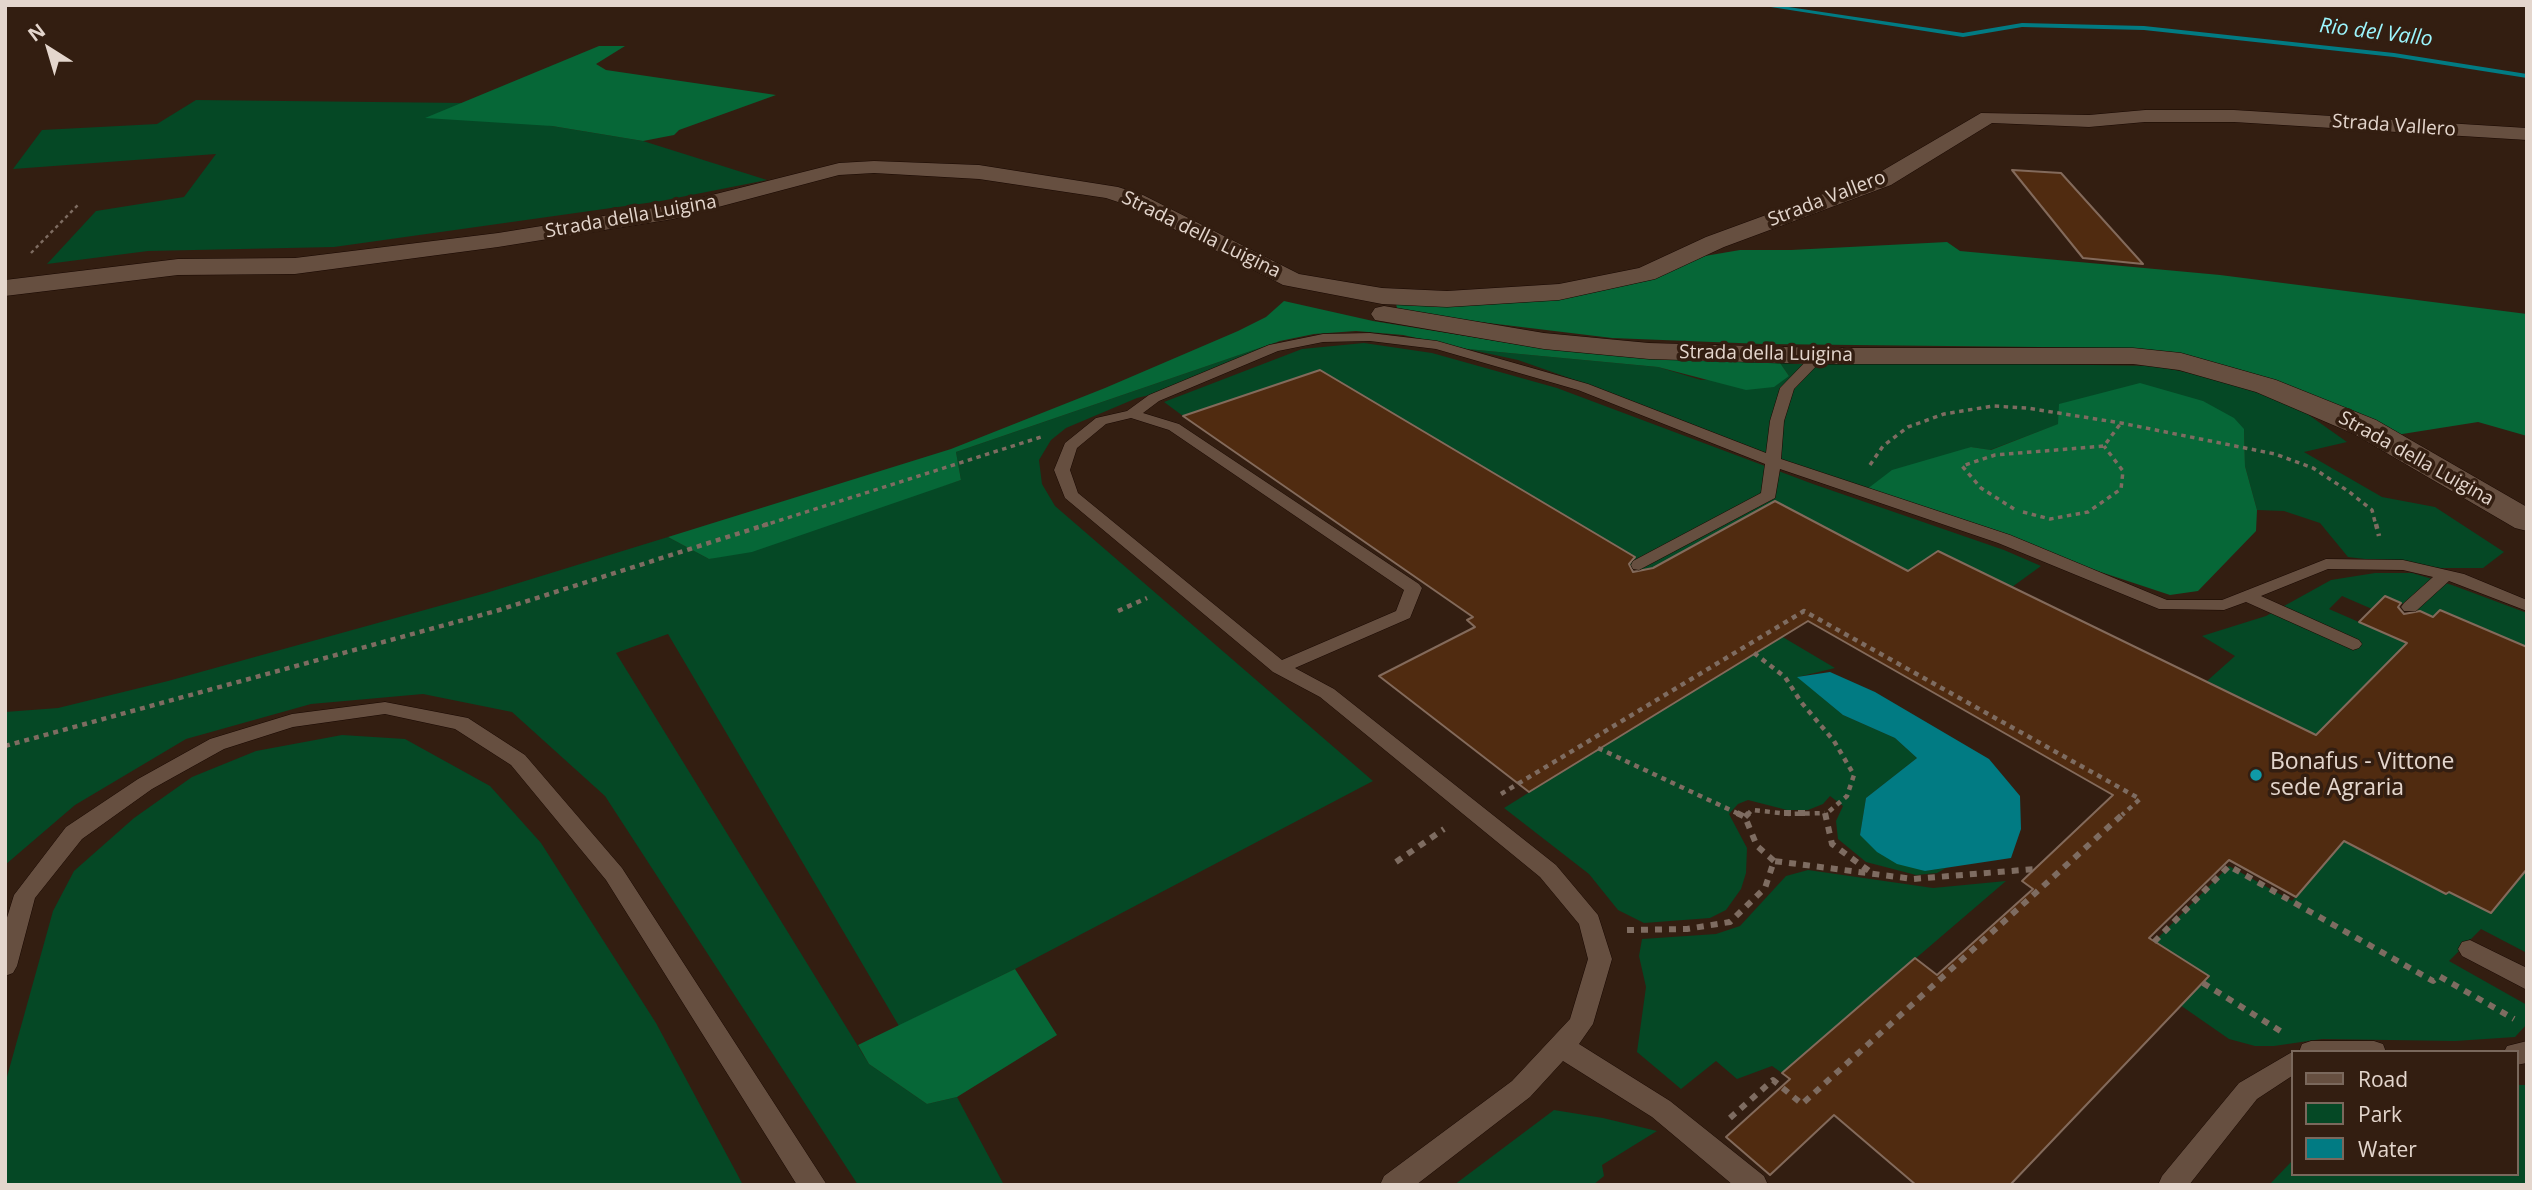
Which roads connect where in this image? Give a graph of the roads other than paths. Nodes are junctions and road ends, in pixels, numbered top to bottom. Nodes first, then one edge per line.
1 (2527, 134) edge
2 (1292, 279) junction
3 (5, 288) edge
4 (1819, 356) junction
5 (1132, 414) junction
6 (1772, 461) junction
7 (2527, 521) edge
8 (1639, 565) dead end
9 (2445, 575) junction
10 (2246, 596) junction
11 (2527, 606) edge
12 (2410, 607) dead end
13 (2353, 644) dead end
14 (1280, 668) junction
15 (2470, 949) dead end
16 (5, 966) edge
17 (2527, 980) edge
18 (1561, 1046) junction
19 (2290, 1064) edge
20 (813, 1185) edge
21 (1394, 1185) edge
22 (1754, 1185) edge
23 (2172, 1185) edge

1 - 2 street, Strada Vallero
2 - 3 street, Strada della Luigina
2 - 4 street, Strada della Luigina
4 - 6 lane
4 - 7 street, Strada della Luigina
5 - 6 lane
5 - 14 lane
5 - 14 lane
6 - 8 lane
6 - 10 lane
9 - 10 lane
9 - 11 lane
9 - 12 lane
10 - 13 lane
14 - 18 lane
15 - 17 lane
16 - 20 lane
18 - 21 lane
18 - 22 lane
19 - 23 lane

